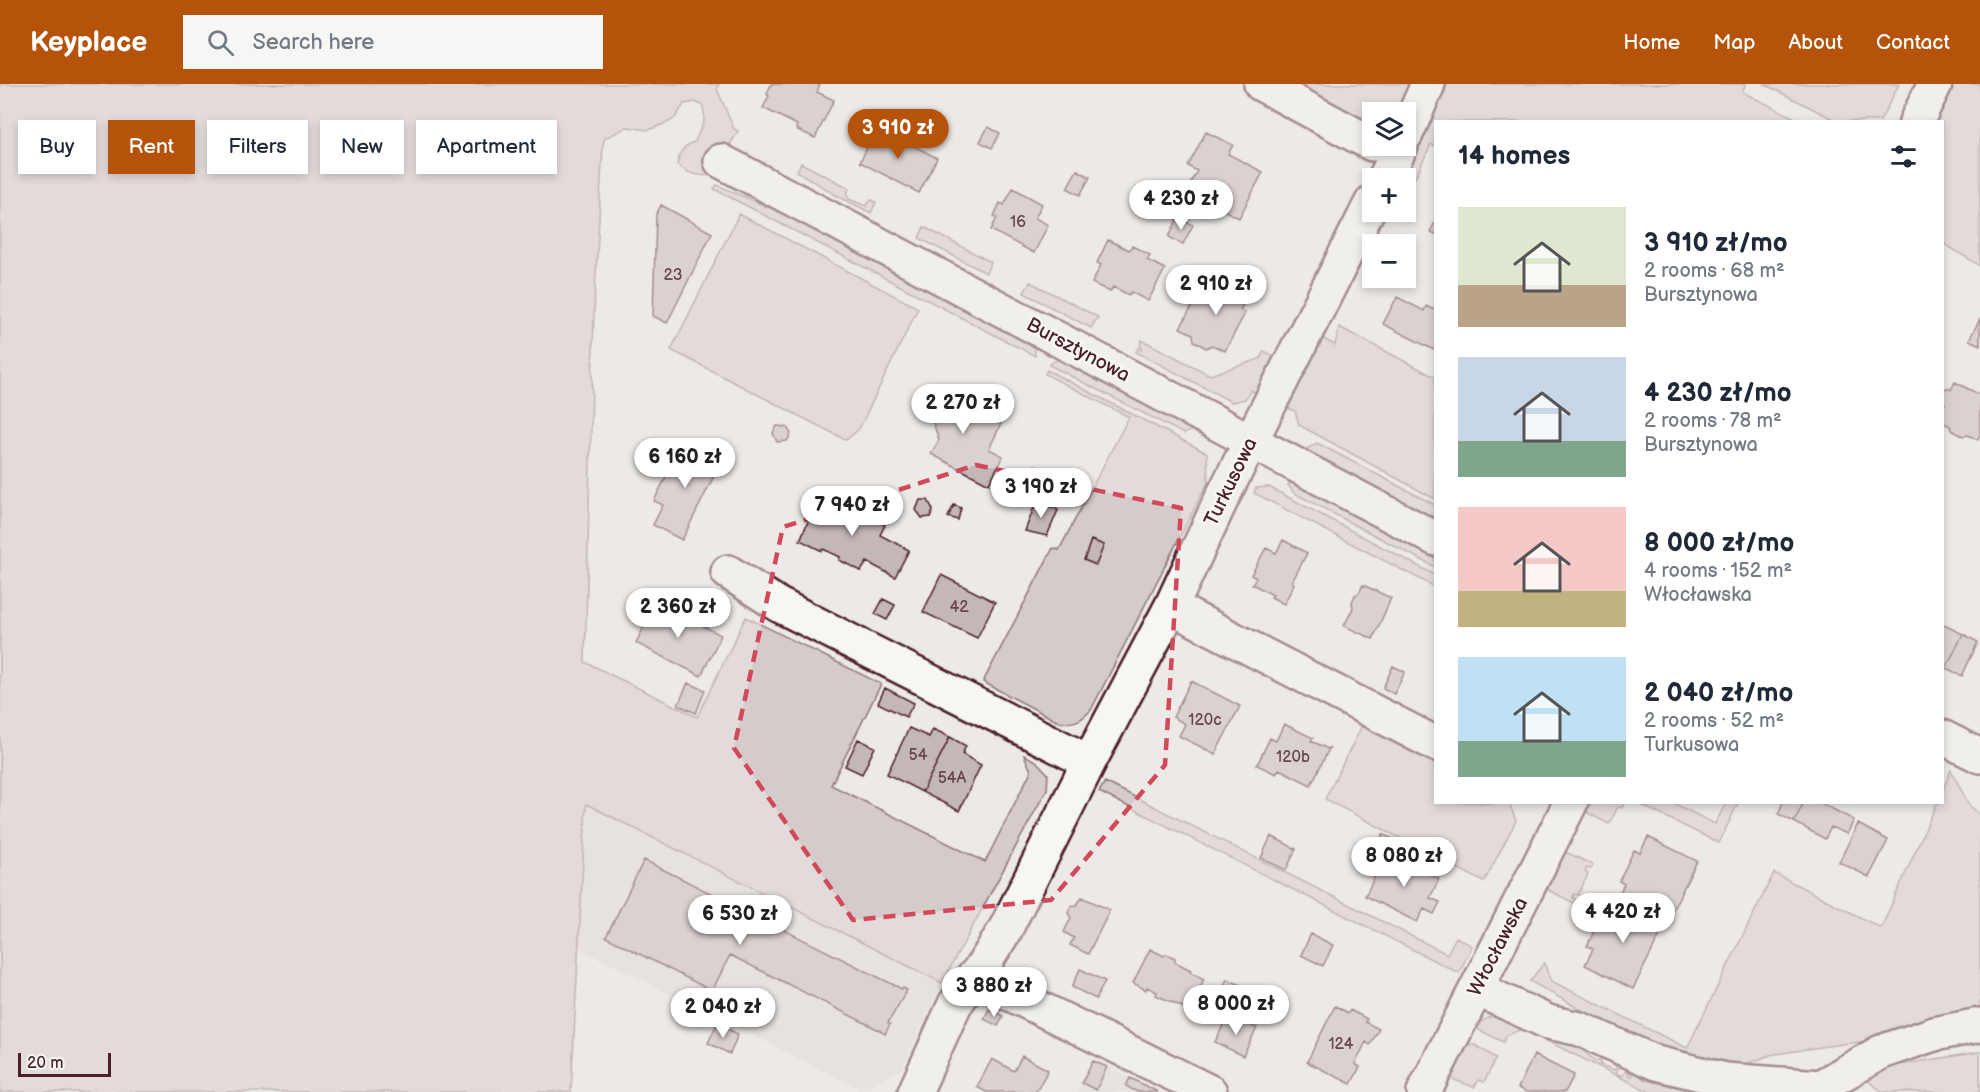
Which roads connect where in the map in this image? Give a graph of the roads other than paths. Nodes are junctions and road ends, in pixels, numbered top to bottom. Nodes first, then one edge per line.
1 (1261, 84) edge
2 (1428, 84) edge
3 (1935, 84) edge
4 (1416, 105) edge
5 (1917, 120) edge
6 (1362, 137) edge
7 (721, 161) dead end
8 (1362, 222) edge
9 (1251, 441) junction
10 (1434, 538) edge
11 (728, 572) dead end
12 (1171, 608) junction
13 (1944, 738) edge
14 (1434, 743) edge
15 (1980, 756) edge
16 (1089, 762) junction
17 (1562, 806) edge
18 (974, 976) junction
19 (1482, 979) junction
20 (1980, 1025) edge
21 (1729, 1081) junction
22 (915, 1092) edge
23 (1210, 1092) edge
24 (1425, 1092) edge
25 (1766, 1092) edge

1 - 6 street
2 - 4 street
3 - 5 street
7 - 9 street, Bursztynowa
8 - 9 street, Turkusowa
9 - 10 street, Bursztynowa
9 - 12 street, Turkusowa
11 - 16 street
12 - 14 street
12 - 16 street, Turkusowa
13 - 15 street
16 - 18 street, Turkusowa
17 - 19 street, Włocławska
18 - 22 street, Turkusowa
18 - 23 street
19 - 21 street
19 - 24 street, Włocławska
20 - 21 street
21 - 25 street

